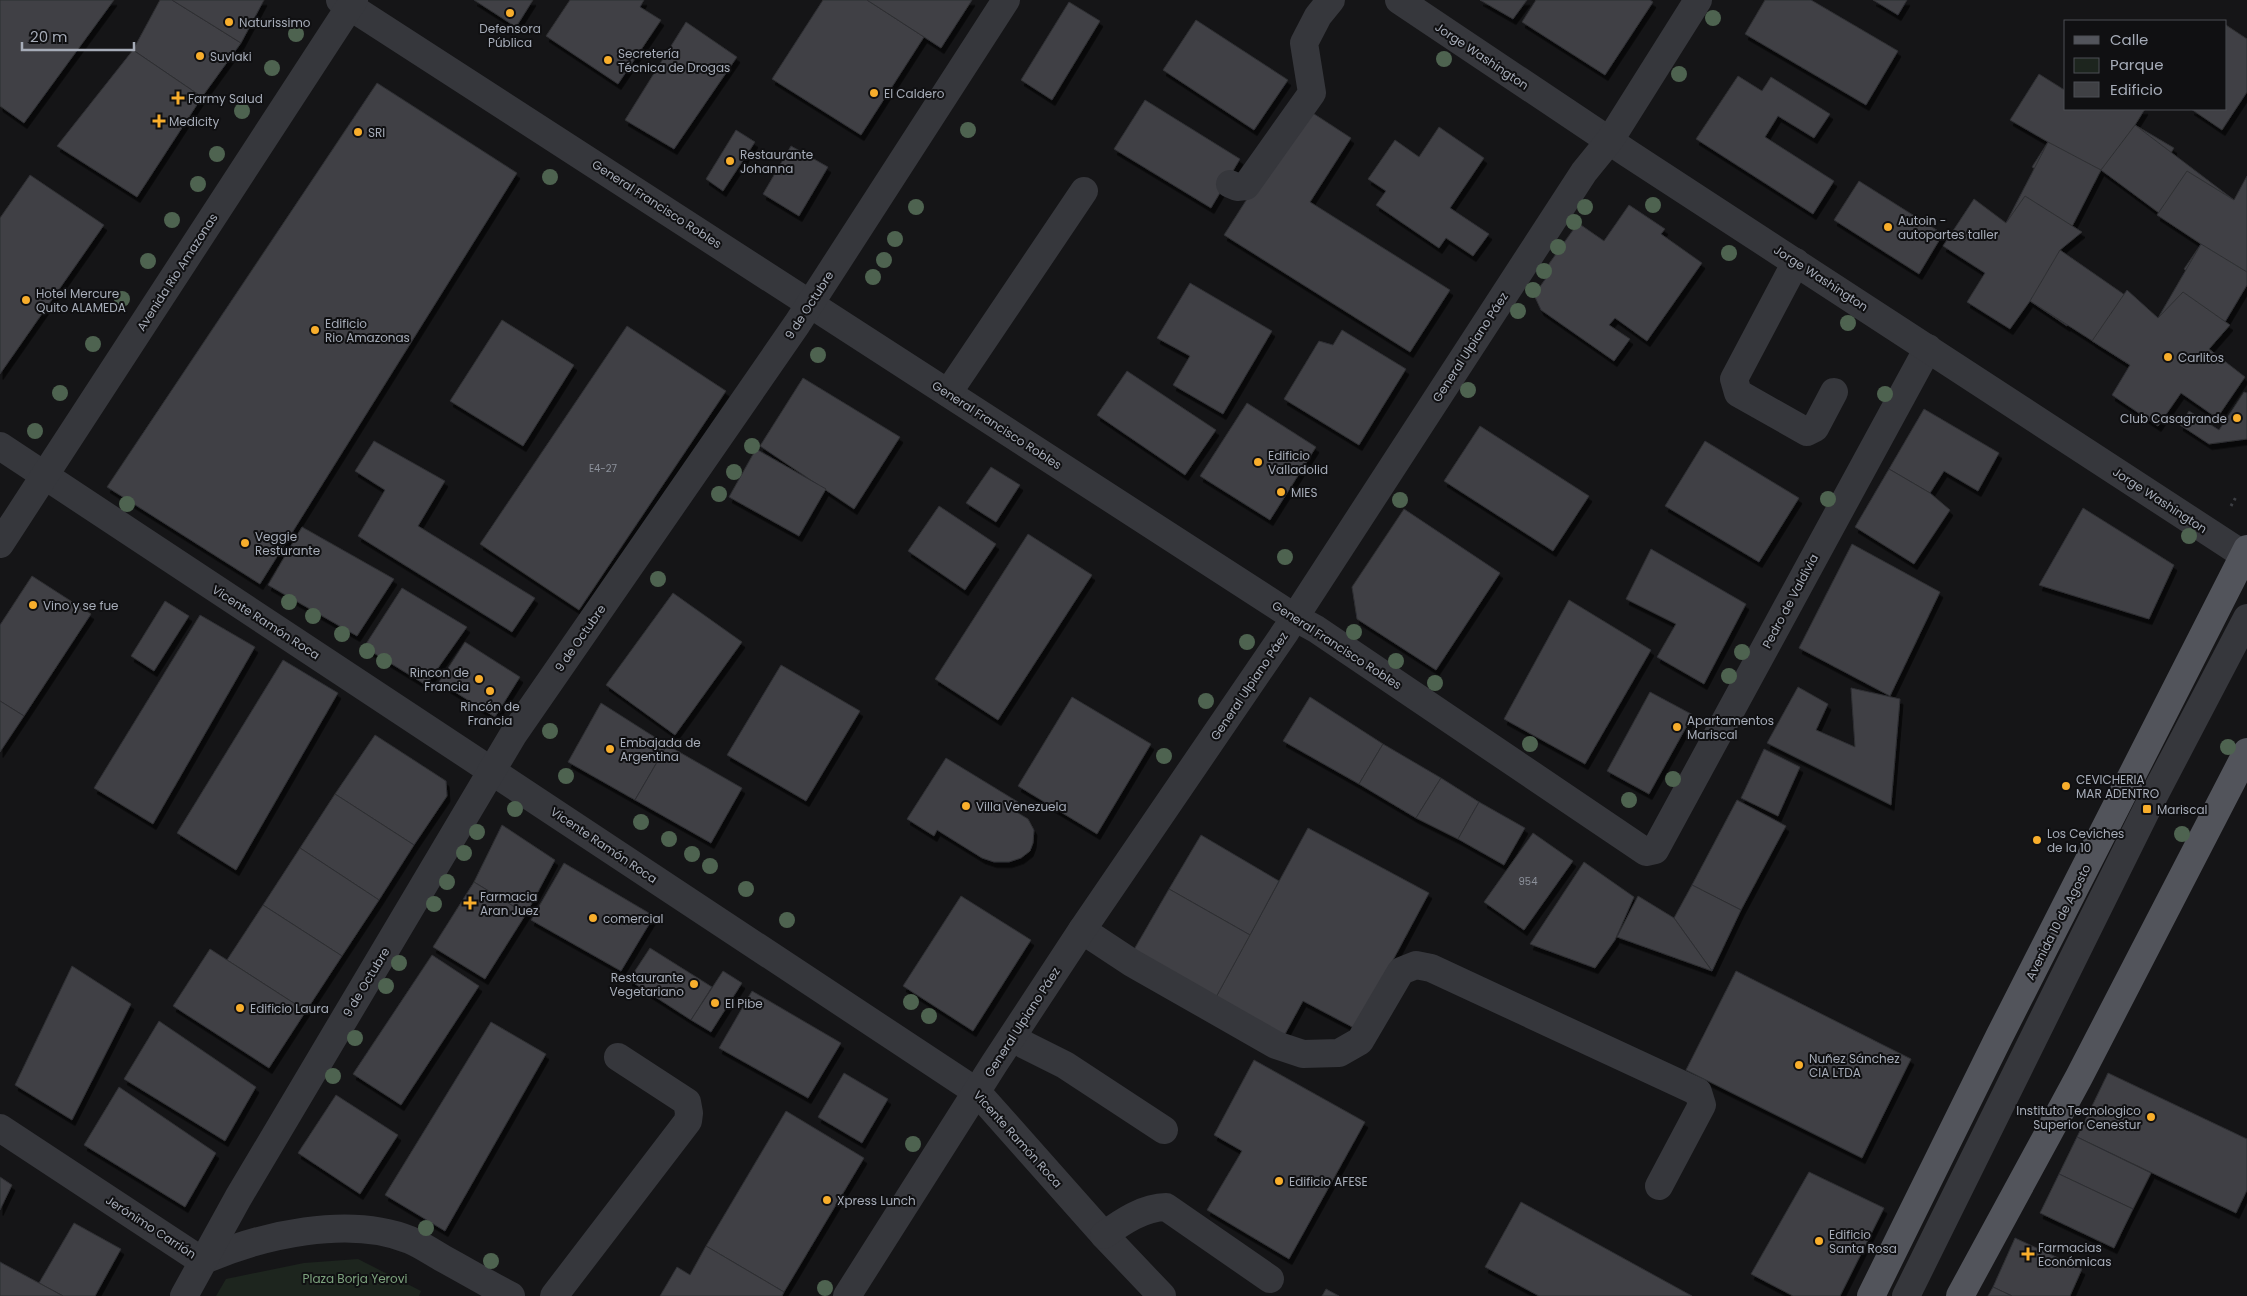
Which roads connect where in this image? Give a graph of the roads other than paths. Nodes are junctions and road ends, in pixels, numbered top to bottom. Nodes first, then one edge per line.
1 (1006, 0) edge
2 (1331, 0) edge
3 (1398, 0) edge
4 (1698, 0) edge
5 (348, 2) edge
6 (1610, 140) junction
7 (1230, 184) dead end
8 (1084, 190) dead end
9 (1796, 262) junction
10 (810, 304) junction
11 (1928, 348) junction
12 (1834, 392) dead end
13 (948, 393) junction
14 (0, 446) edge
15 (45, 476) junction
16 (0, 544) edge
17 (2246, 552) edge
18 (1294, 617) junction
19 (2247, 618) edge
20 (2247, 752) edge
21 (490, 771) junction
22 (1652, 852) joint
23 (1082, 930) junction
24 (1013, 1036) junction
25 (618, 1057) dead end
26 (977, 1092) junction
27 (0, 1128) edge
28 (1164, 1130) dead end
29 (1659, 1186) dead end
30 (1104, 1235) junction
31 (202, 1260) junction
32 (1270, 1279) dead end
33 (184, 1296) edge
34 (511, 1296) edge
35 (554, 1296) edge
36 (847, 1296) edge
37 (1162, 1296) edge
38 (1871, 1296) edge
39 (1906, 1296) edge
40 (1960, 1296) edge

1 - 10 street, 9 de Octubre
2 - 7 street
3 - 6 street, Jorge Washington
4 - 6 street, General Ulpiano Páez
5 - 10 street, General Francisco Robles
5 - 15 street, Avenida Río Amazonas
6 - 9 street, Jorge Washington
6 - 18 street, General Ulpiano Páez
8 - 13 street
9 - 11 street, Jorge Washington
9 - 12 street
10 - 13 street, General Francisco Robles
10 - 21 street, 9 de Octubre
11 - 17 street, Jorge Washington
11 - 22 street, Pedro de Valdivia
13 - 18 street, General Francisco Robles
14 - 15 street, Vicente Ramón Roca
15 - 16 street, Avenida Río Amazonas
15 - 21 street, Vicente Ramón Roca
17 - 38 main road, Avenida 10 de Agosto
18 - 22 street, General Francisco Robles
18 - 23 street, General Ulpiano Páez
19 - 39 street
20 - 40 main road
21 - 26 street, Vicente Ramón Roca
21 - 31 street, 9 de Octubre
23 - 24 street, General Ulpiano Páez
23 - 29 street
24 - 26 street, General Ulpiano Páez
24 - 28 street
25 - 35 street
26 - 30 street, Vicente Ramón Roca
26 - 36 street, General Ulpiano Páez
27 - 31 street, Jerónimo Carrión
30 - 32 street
30 - 37 street, Vicente Ramón Roca
31 - 33 street, 9 de Octubre
31 - 34 street, Jerónimo Carrión

